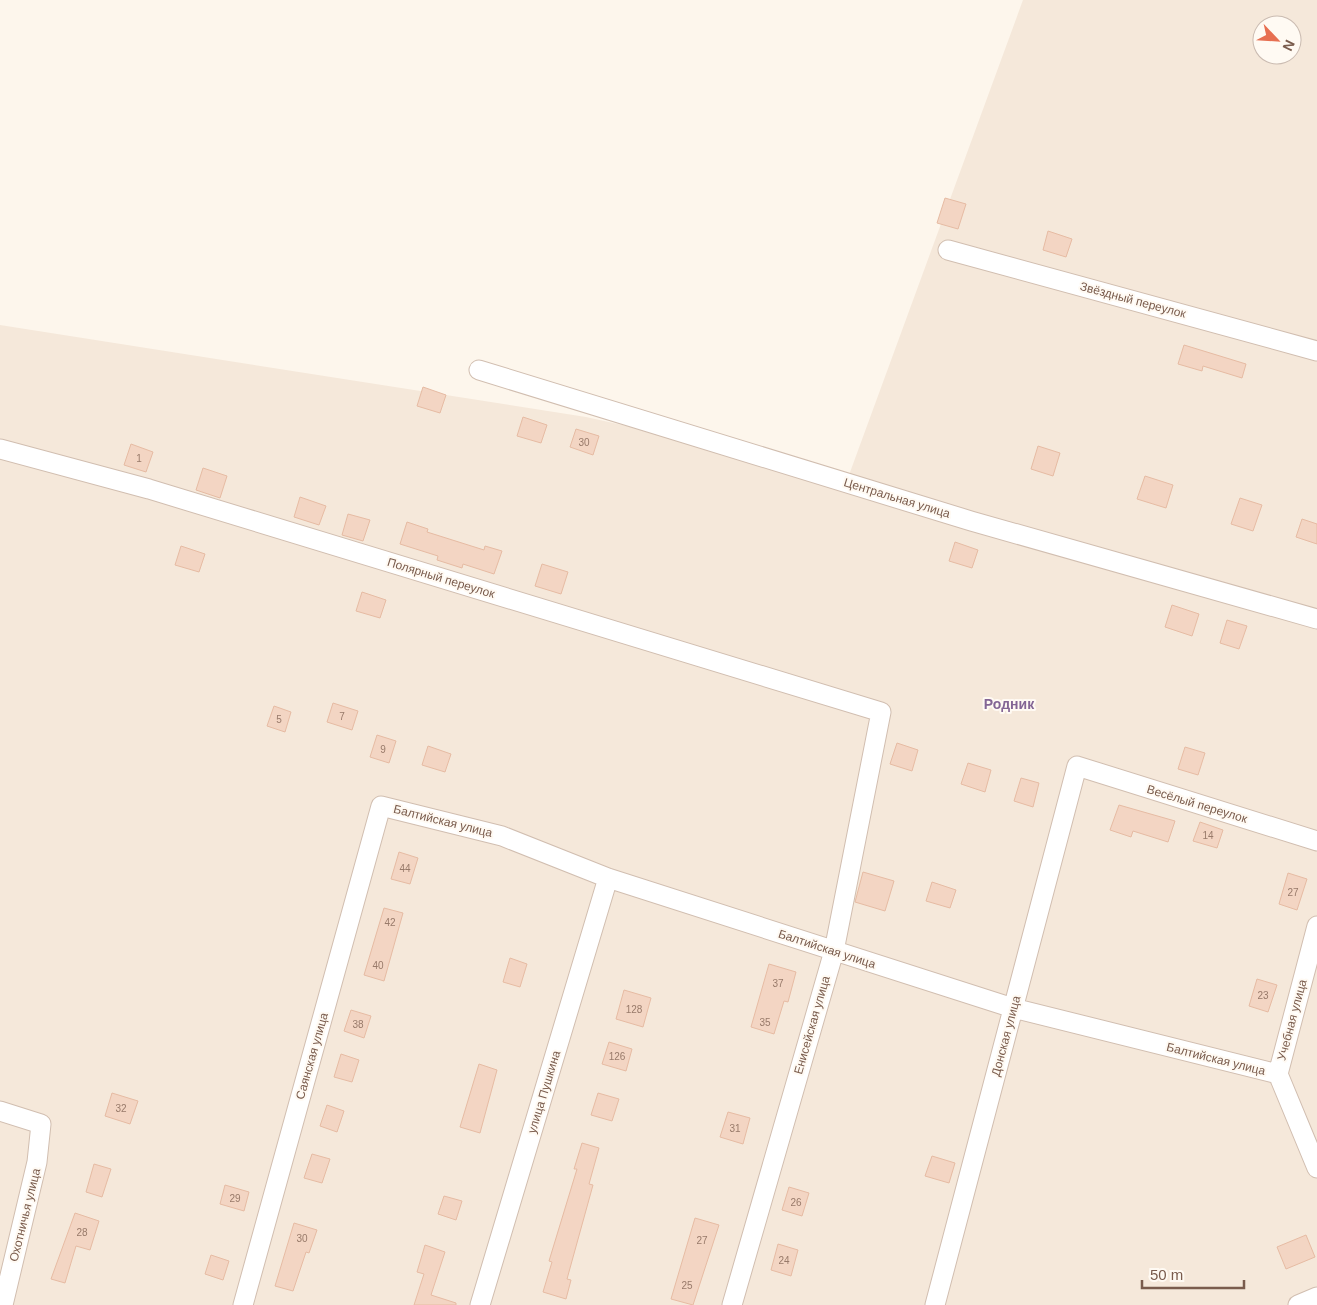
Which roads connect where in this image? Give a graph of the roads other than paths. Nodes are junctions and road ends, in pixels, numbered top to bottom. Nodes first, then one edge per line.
1 (948, 250) dead end
2 (1317, 351) edge
3 (479, 370) dead end
4 (0, 449) edge
5 (1317, 619) edge
6 (881, 712) joint
7 (1077, 766) joint
8 (381, 806) joint
9 (1317, 841) edge
10 (608, 878) junction
11 (1317, 926) edge
12 (834, 951) junction
13 (1013, 1008) junction
14 (1278, 1074) junction
15 (0, 1111) edge
16 (1317, 1168) edge
17 (1317, 1297) edge
18 (3, 1305) edge
19 (242, 1305) edge
20 (480, 1305) edge
21 (732, 1305) edge
22 (935, 1305) edge
23 (1298, 1305) edge

1 - 2 street, Звёздный переулок
3 - 5 street, Центральная улица
4 - 6 street, Полярный переулок
6 - 12 street, Енисейская улица
7 - 9 street, Весёлый переулок
7 - 13 street, Донская улица
8 - 10 street, Балтийская улица
8 - 19 street, Саянская улица
10 - 12 street, Балтийская улица
10 - 20 street, улица Пушкина
11 - 14 street, Учебная улица
12 - 13 street, Балтийская улица
12 - 21 street, Енисейская улица
13 - 14 street, Балтийская улица
13 - 22 street, Донская улица
14 - 16 street, Учебная улица
15 - 18 street, Охотничья улица
17 - 23 street

